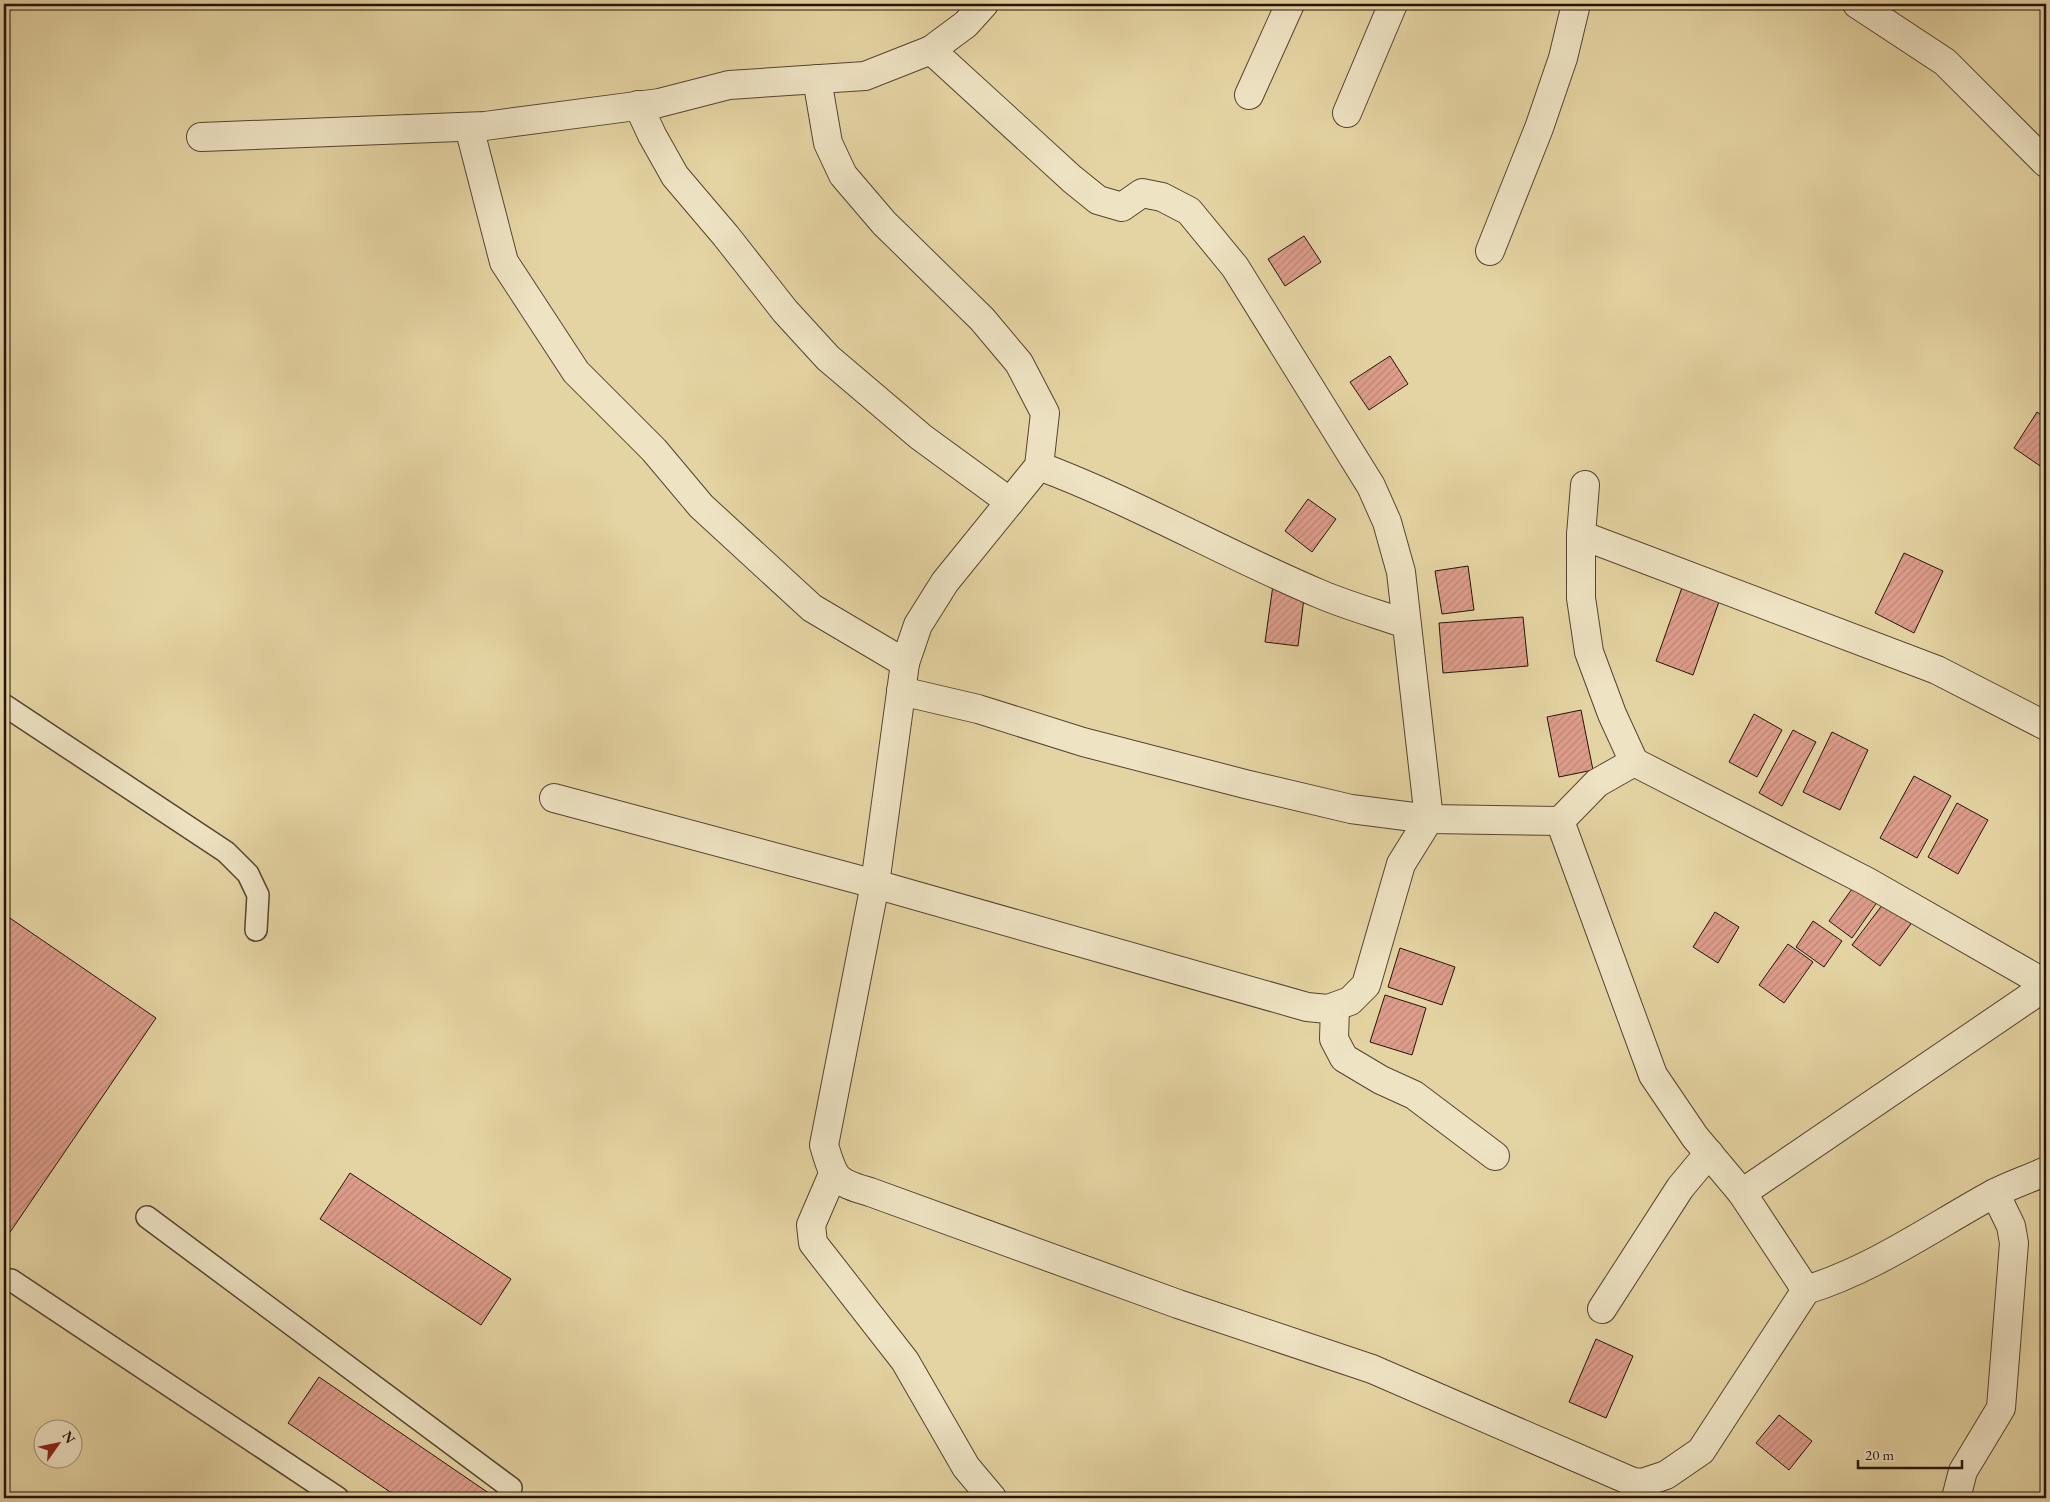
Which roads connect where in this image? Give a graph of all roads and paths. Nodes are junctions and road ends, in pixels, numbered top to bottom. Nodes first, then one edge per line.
1 (984, 4) edge
2 (1290, 4) edge
3 (1394, 4) edge
4 (1576, 4) edge
5 (1857, 4) edge
6 (931, 50) junction
7 (818, 79) junction
8 (1249, 96) dead end
9 (638, 105) junction
10 (1346, 113) dead end
11 (469, 127) junction
12 (201, 138) dead end
13 (2046, 163) edge
14 (1490, 251) dead end
15 (1039, 466) junction
16 (1585, 485) dead end
17 (1010, 502) junction
18 (1581, 535) junction
19 (1406, 624) junction
20 (905, 663) junction
21 (901, 691) junction
22 (4, 705) edge
23 (2046, 726) edge
24 (1634, 762) junction
25 (554, 798) dead end
26 (1429, 819) junction
27 (1560, 821) junction
28 (875, 884) junction
29 (256, 930) dead end
30 (2046, 985) edge
31 (1335, 1007) junction
32 (1709, 1153) junction
33 (1495, 1156) dead end
34 (2046, 1171) edge
35 (833, 1174) junction
36 (1742, 1193) junction
37 (1995, 1193) junction
38 (147, 1217) dead end
39 (11, 1280) dead end
40 (1806, 1290) junction
41 (1602, 1309) dead end
42 (511, 1488) dead end
43 (1652, 1489) edge
44 (338, 1498) edge
45 (992, 1498) edge
46 (1956, 1498) edge

1 - 6 street
2 - 8 street
3 - 10 street
4 - 14 street
5 - 13 street
6 - 7 street
6 - 19 street
7 - 9 street
7 - 15 street
9 - 11 street
9 - 17 street
11 - 12 street
11 - 20 street
15 - 17 street
15 - 19 street
16 - 18 street
17 - 20 street
18 - 23 street
18 - 24 street
19 - 26 street
20 - 21 street
21 - 26 street
21 - 28 street
22 - 29 lane
24 - 27 street
24 - 30 street
25 - 28 street
26 - 27 street
26 - 31 street
27 - 32 street
28 - 31 street
28 - 35 street
30 - 36 street
31 - 33 street
32 - 36 street
32 - 41 street
34 - 37 street
35 - 43 street
35 - 45 street
36 - 40 street
37 - 40 street
37 - 46 street
38 - 42 lane
39 - 44 lane
40 - 43 street

